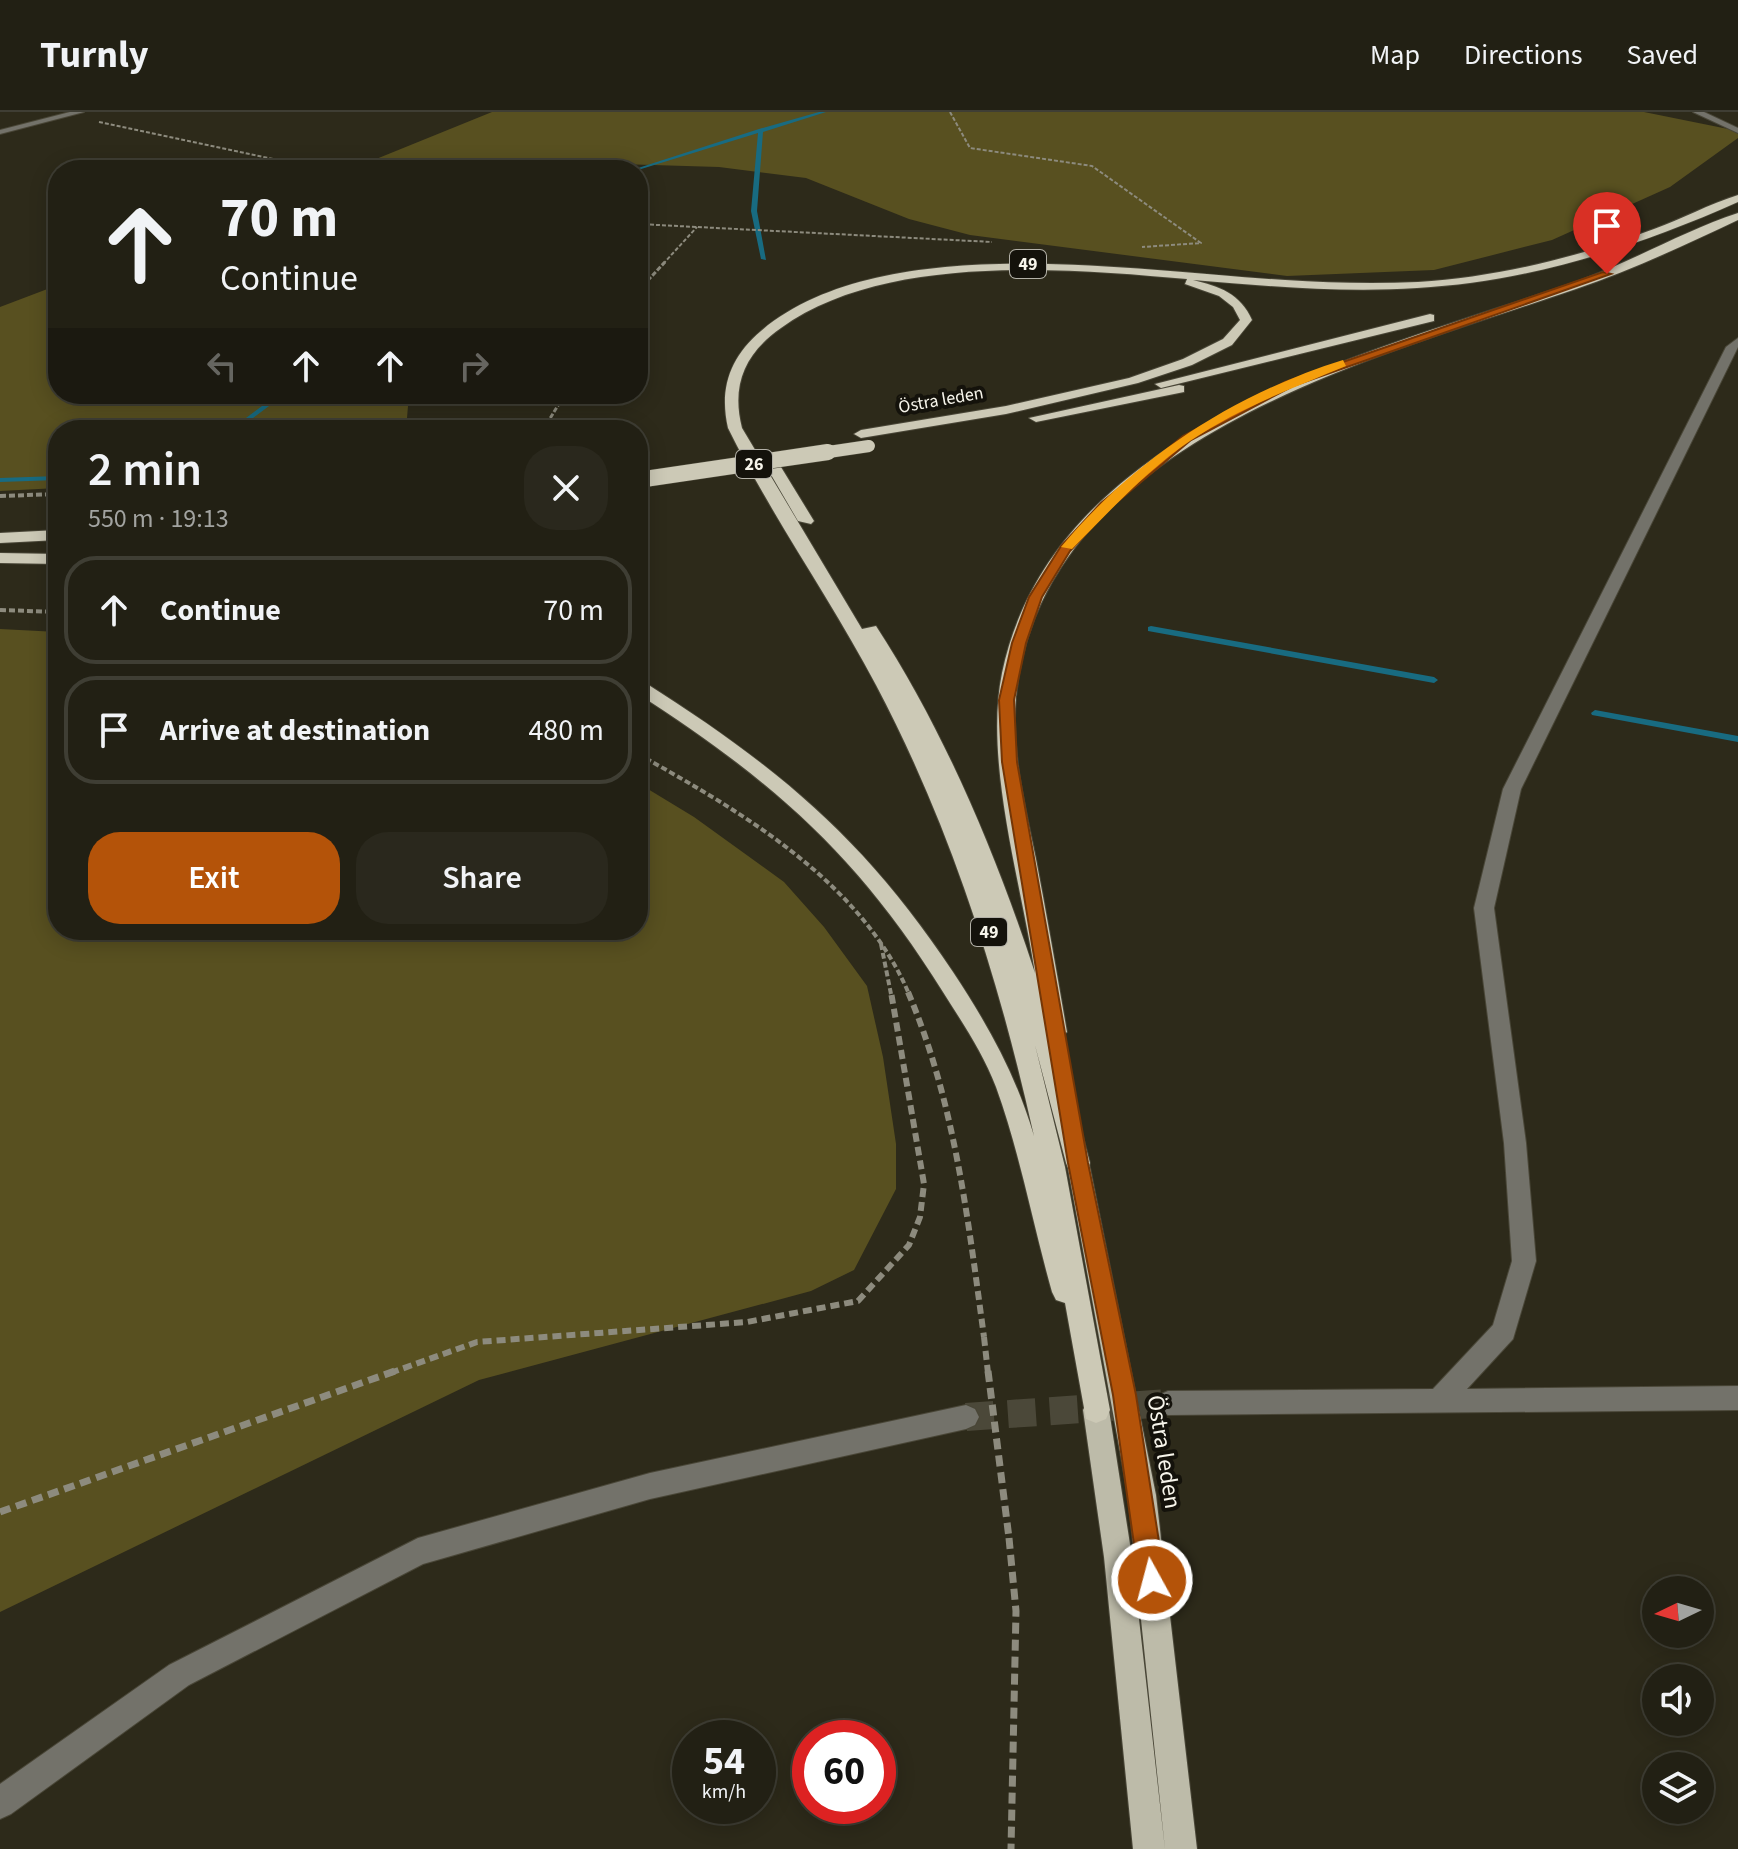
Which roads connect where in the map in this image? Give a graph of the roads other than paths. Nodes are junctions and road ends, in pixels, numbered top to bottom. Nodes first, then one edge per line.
1 (80, 112) edge
2 (1697, 112) edge
3 (1738, 131) edge
4 (0, 132) edge
5 (1738, 198) edge
6 (1738, 205) edge
7 (1738, 216) edge
8 (1665, 249) junction
9 (1452, 312) dead end
10 (1438, 316) dead end
11 (1738, 341) edge
12 (865, 440) junction
13 (648, 468) edge
14 (648, 478) edge
15 (48, 524) edge
16 (0, 526) edge
17 (48, 536) edge
18 (0, 538) edge
19 (0, 558) edge
20 (48, 559) edge
21 (648, 692) edge
22 (1078, 1163) junction
23 (1738, 1398) edge
24 (1438, 1402) junction
25 (1168, 1403) tunnel mouth
26 (1096, 1410) junction
27 (966, 1417) tunnel mouth
28 (0, 1803) edge
29 (1149, 1849) edge
30 (1181, 1849) edge

1 - 4 street
2 - 3 street
5 - 26 highway, 49
6 - 9 highway
7 - 8 highway, 26
8 - 12 highway, 26
8 - 22 highway, 26
10 - 12 highway, Östra leden / 26
11 - 24 street
12 - 13 highway, 26
12 - 14 highway, 26, bridge
12 - 22 highway, 49
15 - 16 highway
17 - 18 highway
19 - 20 highway
21 - 26 highway, 49
22 - 30 main road, Östra leden / 49
23 - 24 street
24 - 25 street
26 - 29 main road, 49
27 - 28 street

